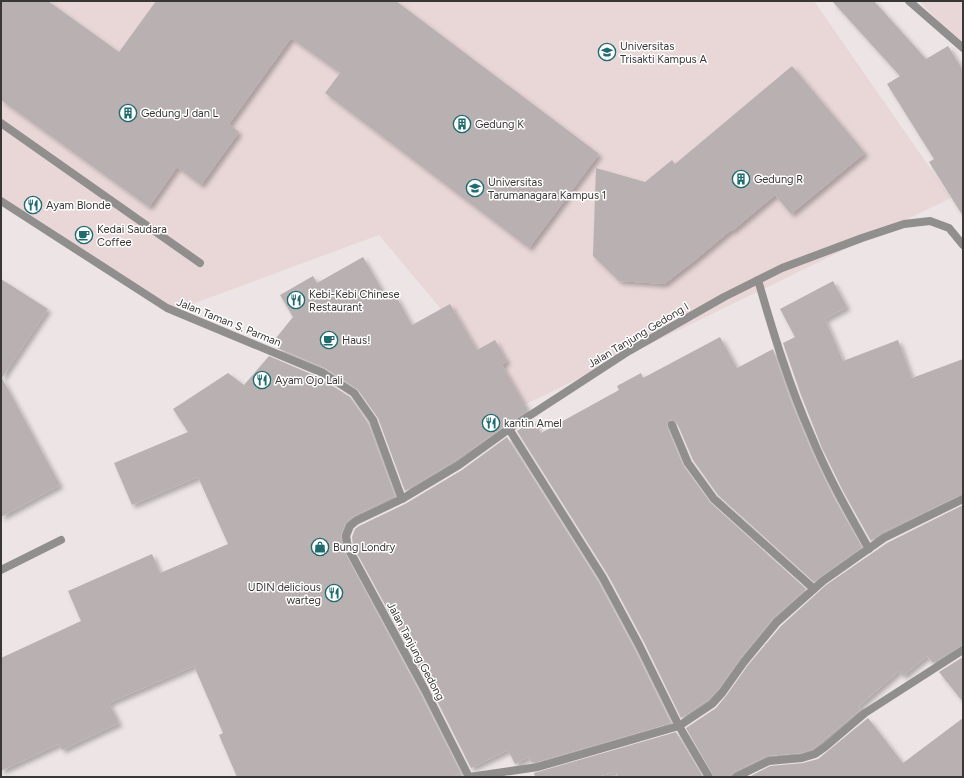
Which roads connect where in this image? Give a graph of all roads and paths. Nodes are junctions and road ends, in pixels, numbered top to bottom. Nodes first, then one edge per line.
1 (909, 1) edge
2 (963, 48) edge
3 (1, 124) edge
4 (1, 201) edge
5 (963, 245) edge
6 (200, 263) dead end
7 (758, 280) junction
8 (672, 425) dead end
9 (509, 429) junction
10 (402, 499) junction
11 (963, 499) edge
12 (346, 536) joint
13 (61, 540) dead end
14 (868, 549) junction
15 (1, 570) edge
16 (814, 589) junction
17 (963, 650) edge
18 (679, 726) junction
19 (469, 777) edge
20 (709, 777) edge
21 (736, 777) edge

1 - 2 street
3 - 6 street
4 - 10 street, Jalan Taman S. Parman
5 - 7 street, Jalan Tanjung Gedong I
7 - 9 street, Jalan Tanjung Gedong I
7 - 14 street
8 - 16 street
9 - 10 street, Jalan Tanjung Gedong I
9 - 18 street
10 - 12 street, Jalan Tanjung Gedong I
11 - 14 street
12 - 19 street, Jalan Tanjung Gedong
13 - 15 street
14 - 16 street
16 - 18 street
17 - 21 street
18 - 19 street
18 - 20 street

